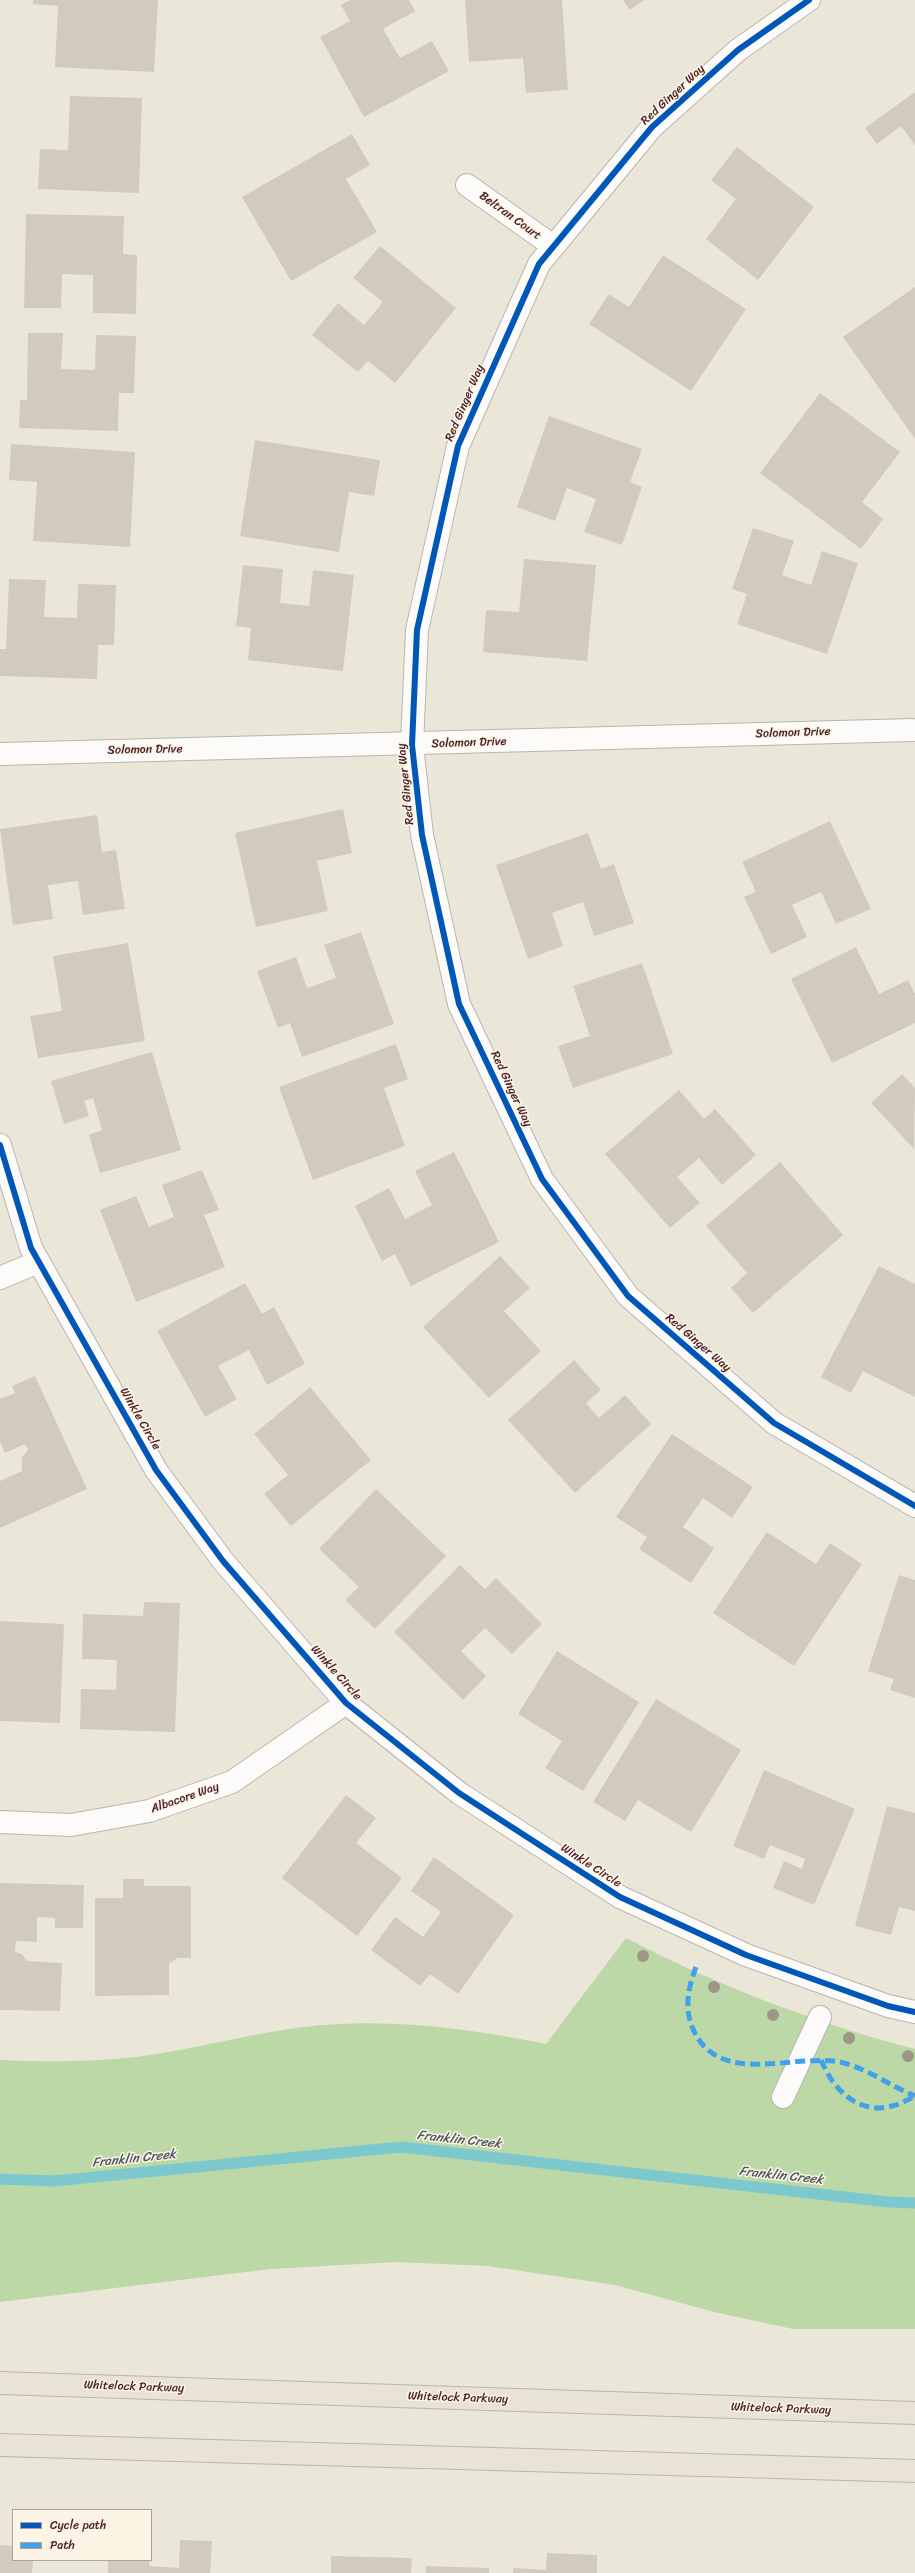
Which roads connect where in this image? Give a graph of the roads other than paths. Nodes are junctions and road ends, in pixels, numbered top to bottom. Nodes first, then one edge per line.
1 (809, 0) edge
2 (467, 185) dead end
3 (553, 246) junction
4 (914, 730) edge
5 (412, 745) junction
6 (0, 754) edge
7 (0, 1145) edge
8 (38, 1262) junction
9 (0, 1278) edge
10 (915, 1506) edge
11 (346, 1703) junction
12 (0, 1822) edge
13 (915, 2012) edge
14 (820, 2018) dead end
15 (783, 2097) dead end
16 (0, 2383) edge
17 (915, 2413) edge
18 (0, 2445) edge
19 (915, 2471) edge

1 - 3 street, Red Ginger Way
2 - 3 street, Beltran Court
3 - 5 street, Red Ginger Way
4 - 5 street, Solomon Drive
5 - 6 street, Solomon Drive
5 - 10 street, Red Ginger Way
7 - 8 street, Winkle Circle
8 - 9 street
8 - 11 street, Winkle Circle
11 - 12 street, Albacore Way
11 - 13 street, Winkle Circle
14 - 15 street
16 - 17 main road, Whitelock Parkway
18 - 19 main road

